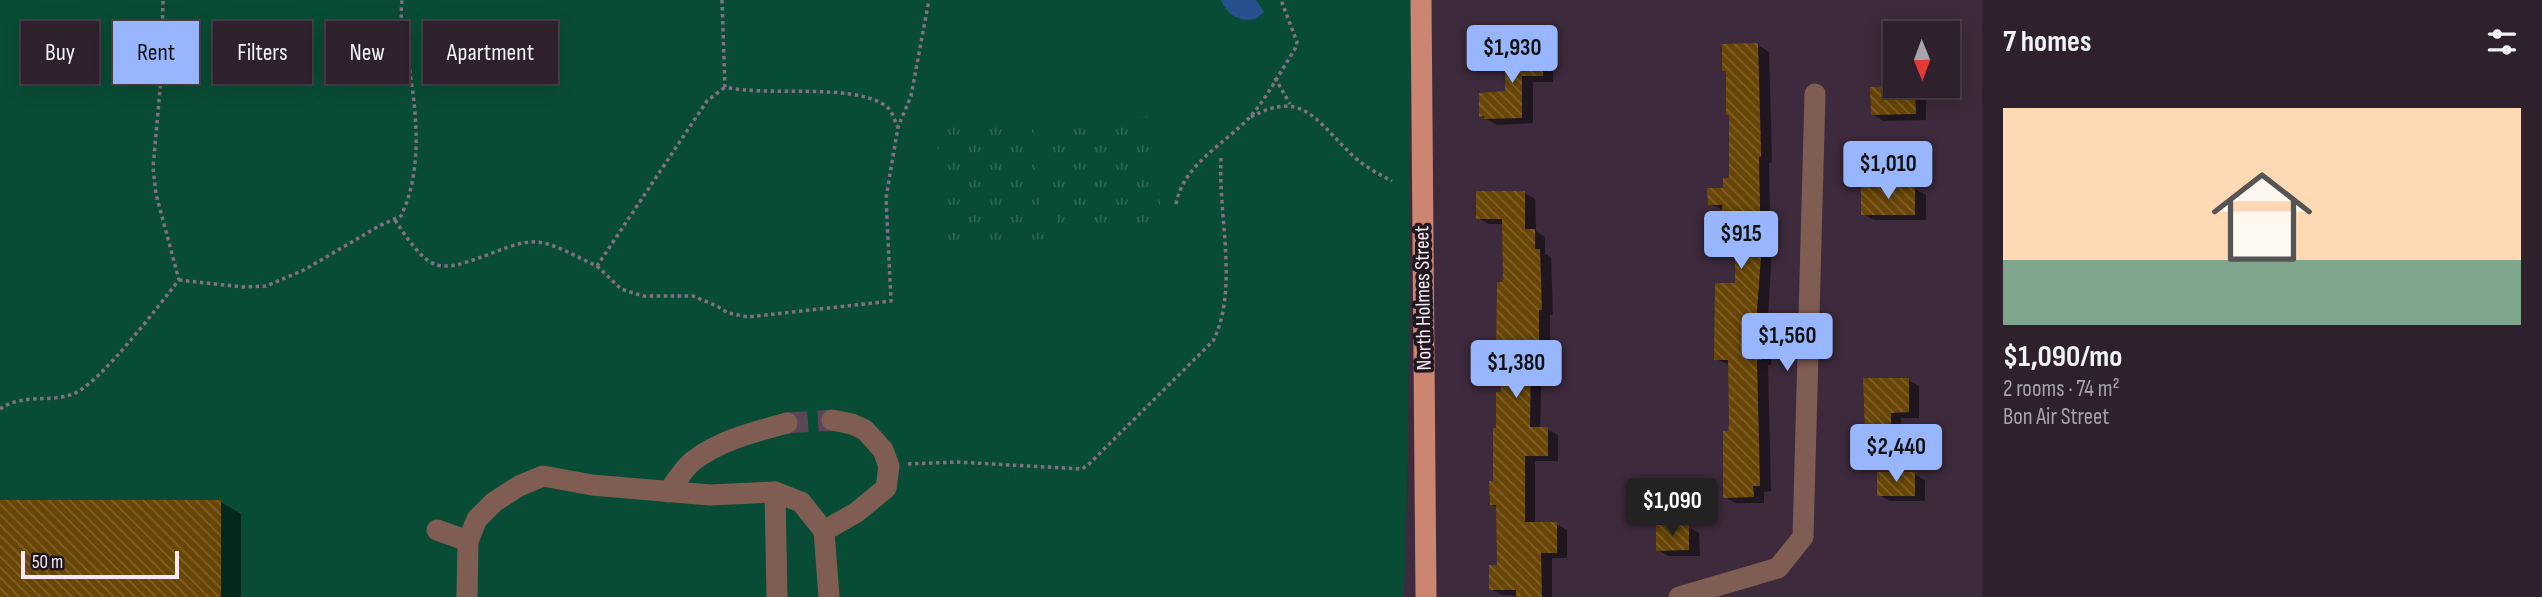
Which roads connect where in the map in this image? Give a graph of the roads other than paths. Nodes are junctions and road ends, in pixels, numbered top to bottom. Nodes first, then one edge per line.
1 (1421, 0) edge
2 (1815, 93) dead end
3 (832, 420) tunnel mouth
4 (787, 423) tunnel mouth
5 (668, 492) junction
6 (775, 492) junction
7 (437, 530) dead end
8 (824, 531) junction
9 (468, 541) junction
10 (467, 597) edge
11 (777, 597) edge
12 (829, 597) edge
13 (1426, 597) edge
14 (1679, 597) edge

1 - 13 main road, North Holmes Street
2 - 14 street
3 - 8 street
4 - 5 street
5 - 6 street
5 - 9 street
6 - 8 street
6 - 11 street
7 - 9 street
8 - 12 street
9 - 10 street

